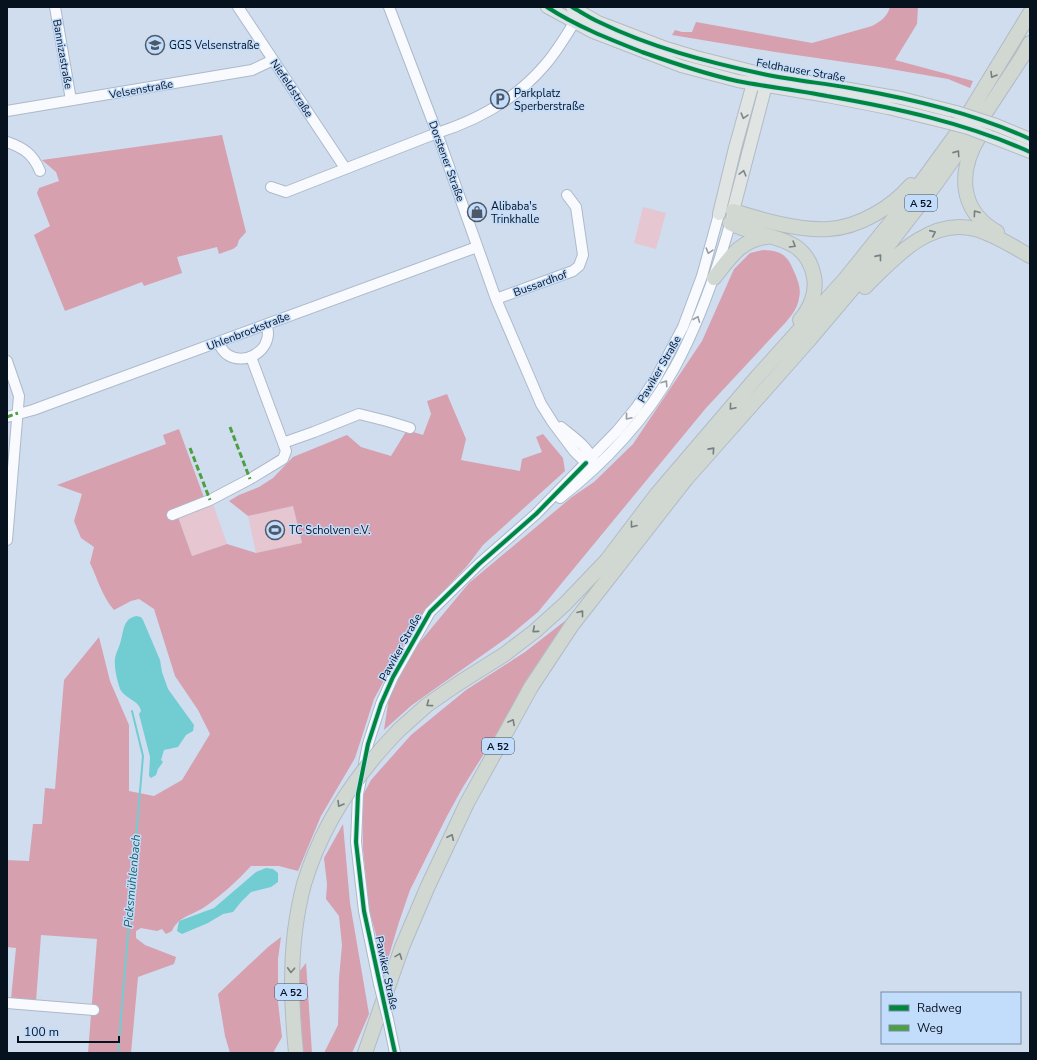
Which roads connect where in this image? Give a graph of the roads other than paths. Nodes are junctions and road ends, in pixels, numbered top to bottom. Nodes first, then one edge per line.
1 (55, 7) edge
2 (238, 7) edge
3 (389, 7) edge
4 (546, 7) edge
5 (578, 8) edge
6 (1030, 13) edge
7 (574, 22) junction
8 (1030, 43) edge
9 (1022, 58) junction
10 (273, 60) junction
11 (765, 80) junction
12 (753, 83) junction
13 (71, 100) junction
14 (7, 111) edge
15 (437, 133) junction
16 (955, 136) junction
17 (1030, 139) edge
18 (7, 142) edge
19 (1030, 152) edge
20 (345, 168) junction
21 (40, 171) dead end
22 (271, 187) dead end
23 (567, 195) dead end
24 (728, 216) junction
25 (773, 237) junction
26 (477, 247) junction
27 (1030, 252) edge
28 (1030, 256) edge
29 (714, 278) junction
30 (496, 299) junction
31 (267, 324) junction
32 (809, 340) junction
33 (218, 343) junction
34 (251, 357) junction
35 (7, 362) edge
36 (757, 377) junction
37 (18, 413) junction
38 (7, 417) edge
39 (410, 428) dead end
40 (283, 443) junction
41 (592, 462) junction
42 (172, 515) dead end
43 (7, 540) edge
44 (7, 1003) edge
45 (94, 1010) dead end
46 (388, 1019) junction
47 (296, 1053) edge
48 (365, 1053) edge
49 (390, 1053) edge
50 (395, 1053) edge

1 - 13 street, Bannizastraße
2 - 10 street, Niefeldstraße
3 - 15 street, Dorstener Straße
4 - 7 main road, Feldhauser Straße
5 - 7 street
5 - 11 main road, Feldhauser Straße
6 -> 16 highway, A 52
7 - 12 main road, Feldhauser Straße
7 - 15 street
8 - 9 highway, A 52
27 -> 9 highway
32 -> 9 highway, A 52
10 - 13 street, Velsenstraße
10 - 20 street, Niefeldstraße
11 - 12 main road
11 - 17 main road, Feldhauser Straße, bridge
11 - 19 main road, Feldhauser Straße, bridge
24 -> 11 main road, Pawiker Straße
12 -> 24 main road, Pawiker Straße
13 - 14 street, Velsenstraße
15 - 20 street
15 - 26 street, Dorstener Straße
16 - 24 highway
16 - 36 highway, A 52
18 - 21 street
20 - 22 street
23 - 30 street, Bussardhof
24 - 25 highway
24 - 29 street, Pawiker Straße
24 -> 41 street, Pawiker Straße
25 - 29 highway
25 -> 36 highway
26 - 30 street, Dorstener Straße
26 - 31 street, Uhlenbrockstraße
32 -> 28 highway
41 -> 29 street, Pawiker Straße
30 - 41 street, Dorstener Straße
31 - 33 street, Uhlenbrockstraße
31 - 34 street
48 -> 32 highway, A 52
33 - 34 street
33 - 37 street, Uhlenbrockstraße
34 - 40 street
35 - 37 street
36 -> 47 highway, A 52, bridge
37 - 38 street, Uhlenbrockstraße
37 - 43 street
39 - 40 street
40 - 42 street
41 - 46 street, Pawiker Straße, bridge
44 - 45 street
46 - 49 street, Pawiker Straße
46 - 50 street, Pawiker Straße

